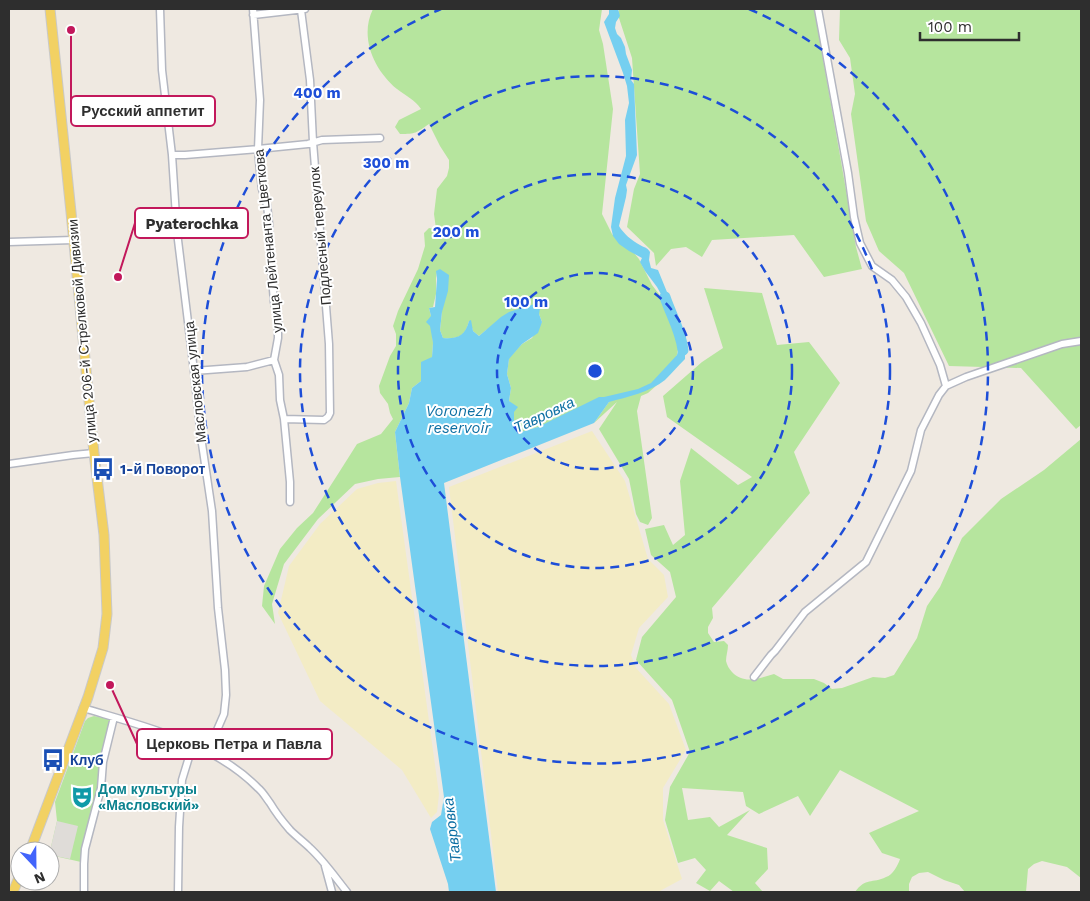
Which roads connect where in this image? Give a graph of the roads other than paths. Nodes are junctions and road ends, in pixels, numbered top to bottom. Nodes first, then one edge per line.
1 (50, 9) edge
2 (160, 9) edge
3 (303, 9) edge
4 (818, 9) edge
5 (253, 12) edge
6 (380, 138) dead end
7 (313, 142) junction
8 (258, 149) junction
9 (172, 155) junction
10 (73, 240) junction
11 (9, 242) edge
12 (1081, 341) edge
13 (274, 360) junction
14 (194, 371) junction
15 (946, 386) junction
16 (284, 419) junction
17 (94, 453) junction
18 (9, 464) edge
19 (290, 502) dead end
20 (754, 677) dead end
21 (84, 708) junction
22 (114, 717) junction
23 (192, 744) junction
24 (203, 749) junction
25 (34, 841) edge
26 (324, 862) junction
27 (84, 892) edge
28 (178, 892) edge
29 (332, 892) edge
30 (347, 892) edge

1 - 10 main road, улица 206-й Стрелковой Дивизии
2 - 9 street, Масловская улица
3 - 5 street
3 - 7 street, Подлесный переулок
4 - 15 street
5 - 8 street, улица Лейтенанта Цветкова
6 - 7 street
7 - 8 street
7 - 16 street, Подлесный переулок
8 - 9 street
8 - 13 street, улица Лейтенанта Цветкова
9 - 14 street, Масловская улица
10 - 11 street
10 - 17 main road, улица 206-й Стрелковой Дивизии
12 - 15 street
13 - 14 street
13 - 16 street, улица Лейтенанта Цветкова
14 - 24 street, Масловская улица
15 - 20 street
16 - 19 street, улица Лейтенанта Цветкова
17 - 18 street
17 - 21 main road, улица 206-й Стрелковой Дивизии
21 - 22 street
21 - 25 main road, улица 206-й Стрелковой Дивизии
22 - 23 street
22 - 27 street
23 - 24 street
23 - 28 street
24 - 26 street
26 - 29 street
26 - 30 street

